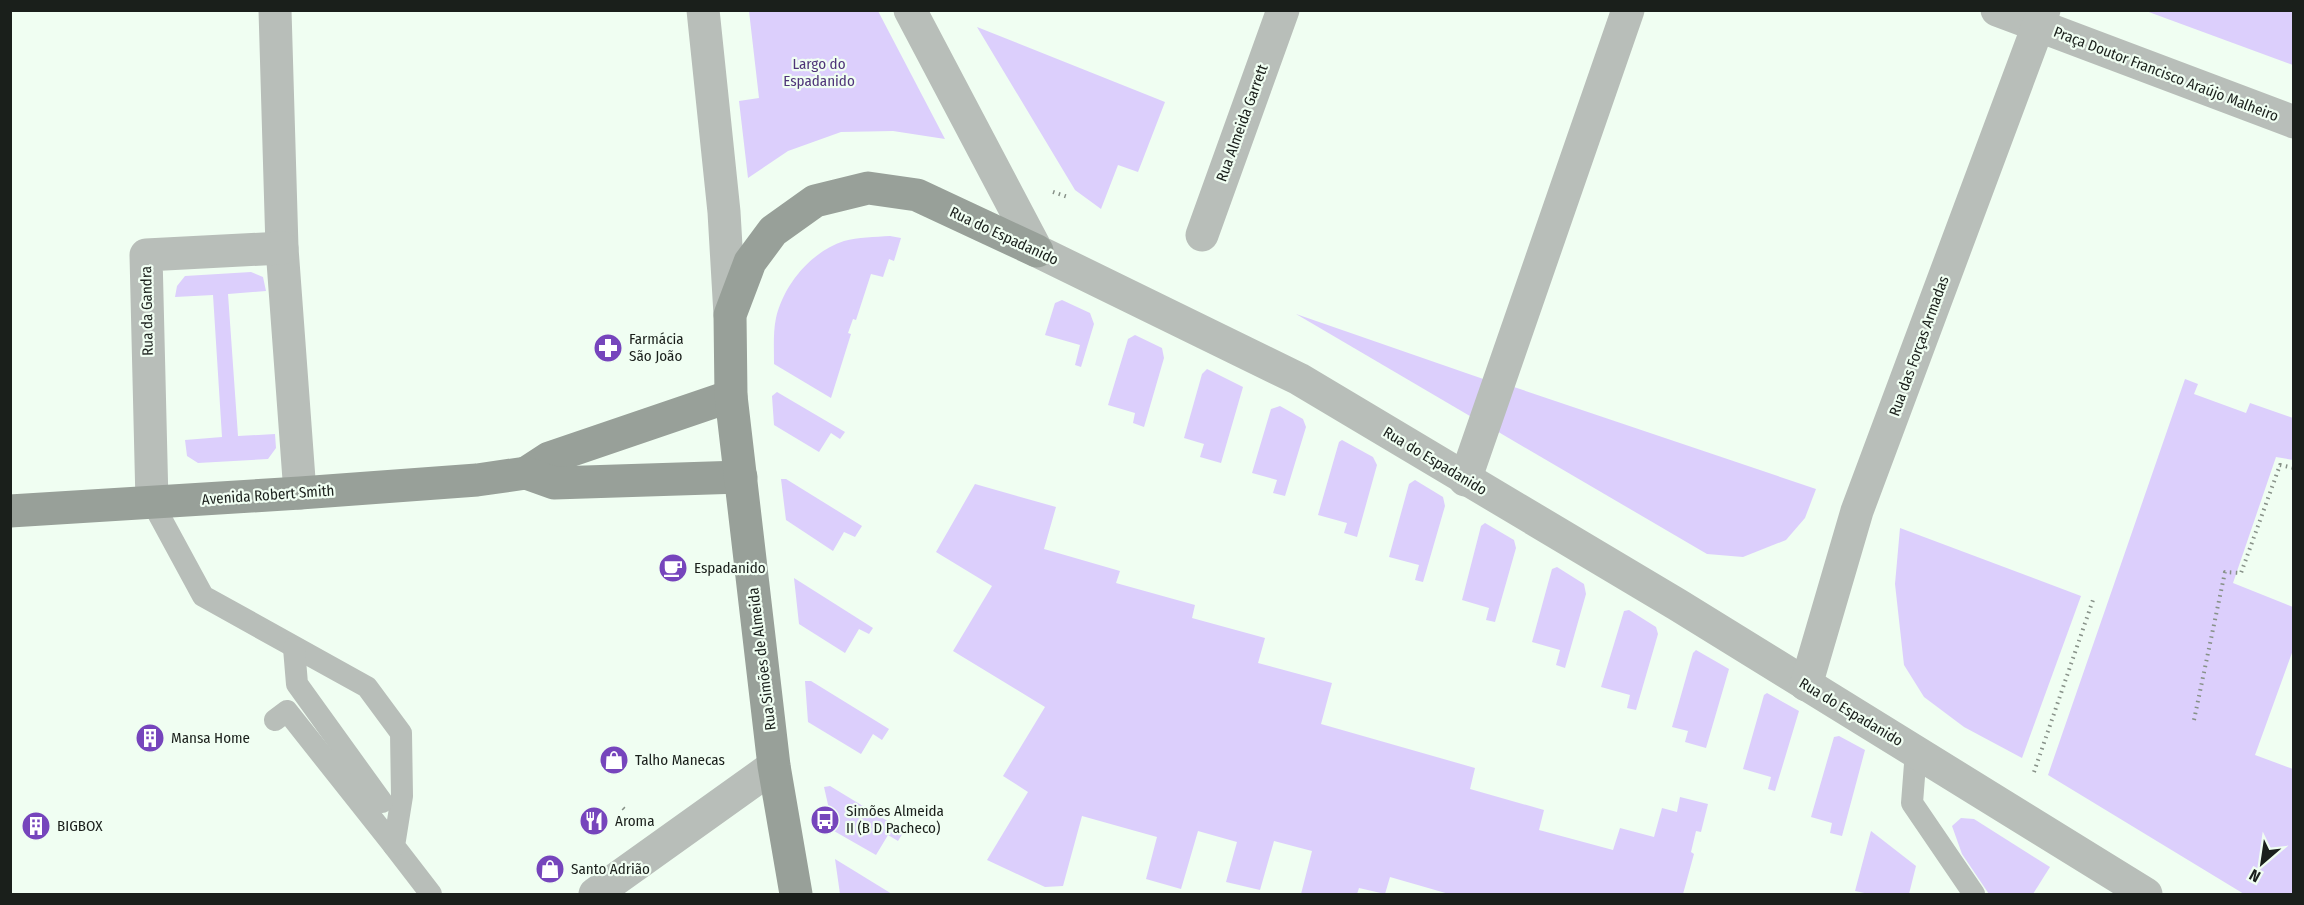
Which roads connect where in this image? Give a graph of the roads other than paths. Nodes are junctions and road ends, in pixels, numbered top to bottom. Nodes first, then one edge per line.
1 (275, 10) edge
2 (703, 10) edge
3 (910, 10) edge
4 (1283, 10) edge
5 (1628, 10) edge
6 (1997, 10) edge
7 (2041, 18) edge
8 (2294, 122) edge
9 (1202, 235) dead end
10 (282, 248) junction
11 (1036, 251) junction
12 (730, 315) junction
13 (731, 396) junction
14 (526, 474) junction
15 (741, 477) junction
16 (1465, 480) junction
17 (300, 493) junction
18 (152, 502) junction
19 (10, 511) edge
20 (294, 648) junction
21 (1806, 685) junction
22 (275, 720) dead end
23 (1916, 751) junction
24 (774, 766) junction
25 (382, 802) dead end
26 (394, 846) junction
27 (431, 894) edge
28 (595, 894) edge
29 (796, 894) edge
30 (1974, 894) edge
31 (2146, 894) edge

1 - 10 street
2 - 12 street
3 - 11 street
4 - 9 street, Rua Almeida Garrett
5 - 16 street
6 - 7 street, Praça Doutor Francisco Araújo Malheiro
7 - 8 street, Praça Doutor Francisco Araújo Malheiro
7 - 21 street, Rua das Forças Armadas
10 - 17 street
10 - 18 street, Rua da Gandra
11 - 12 street, Rua do Espadanido
11 - 16 street, Rua do Espadanido
12 - 13 street, Rua Simões de Almeida
13 - 14 street, Avenida Robert Smith
13 - 15 street, Rua Simões de Almeida
14 - 15 street, Avenida Robert Smith
14 - 17 street, Avenida Robert Smith
15 - 24 street, Rua Simões de Almeida
16 - 21 street, Rua do Espadanido
17 - 18 street, Avenida Robert Smith
18 - 19 street, Avenida Robert Smith
18 - 20 lane
20 - 25 lane
20 - 26 lane
21 - 23 street, Rua do Espadanido
22 - 26 lane
23 - 30 lane
23 - 31 street, Rua do Espadanido
24 - 28 street
24 - 29 street, Rua Simões de Almeida
26 - 27 lane

